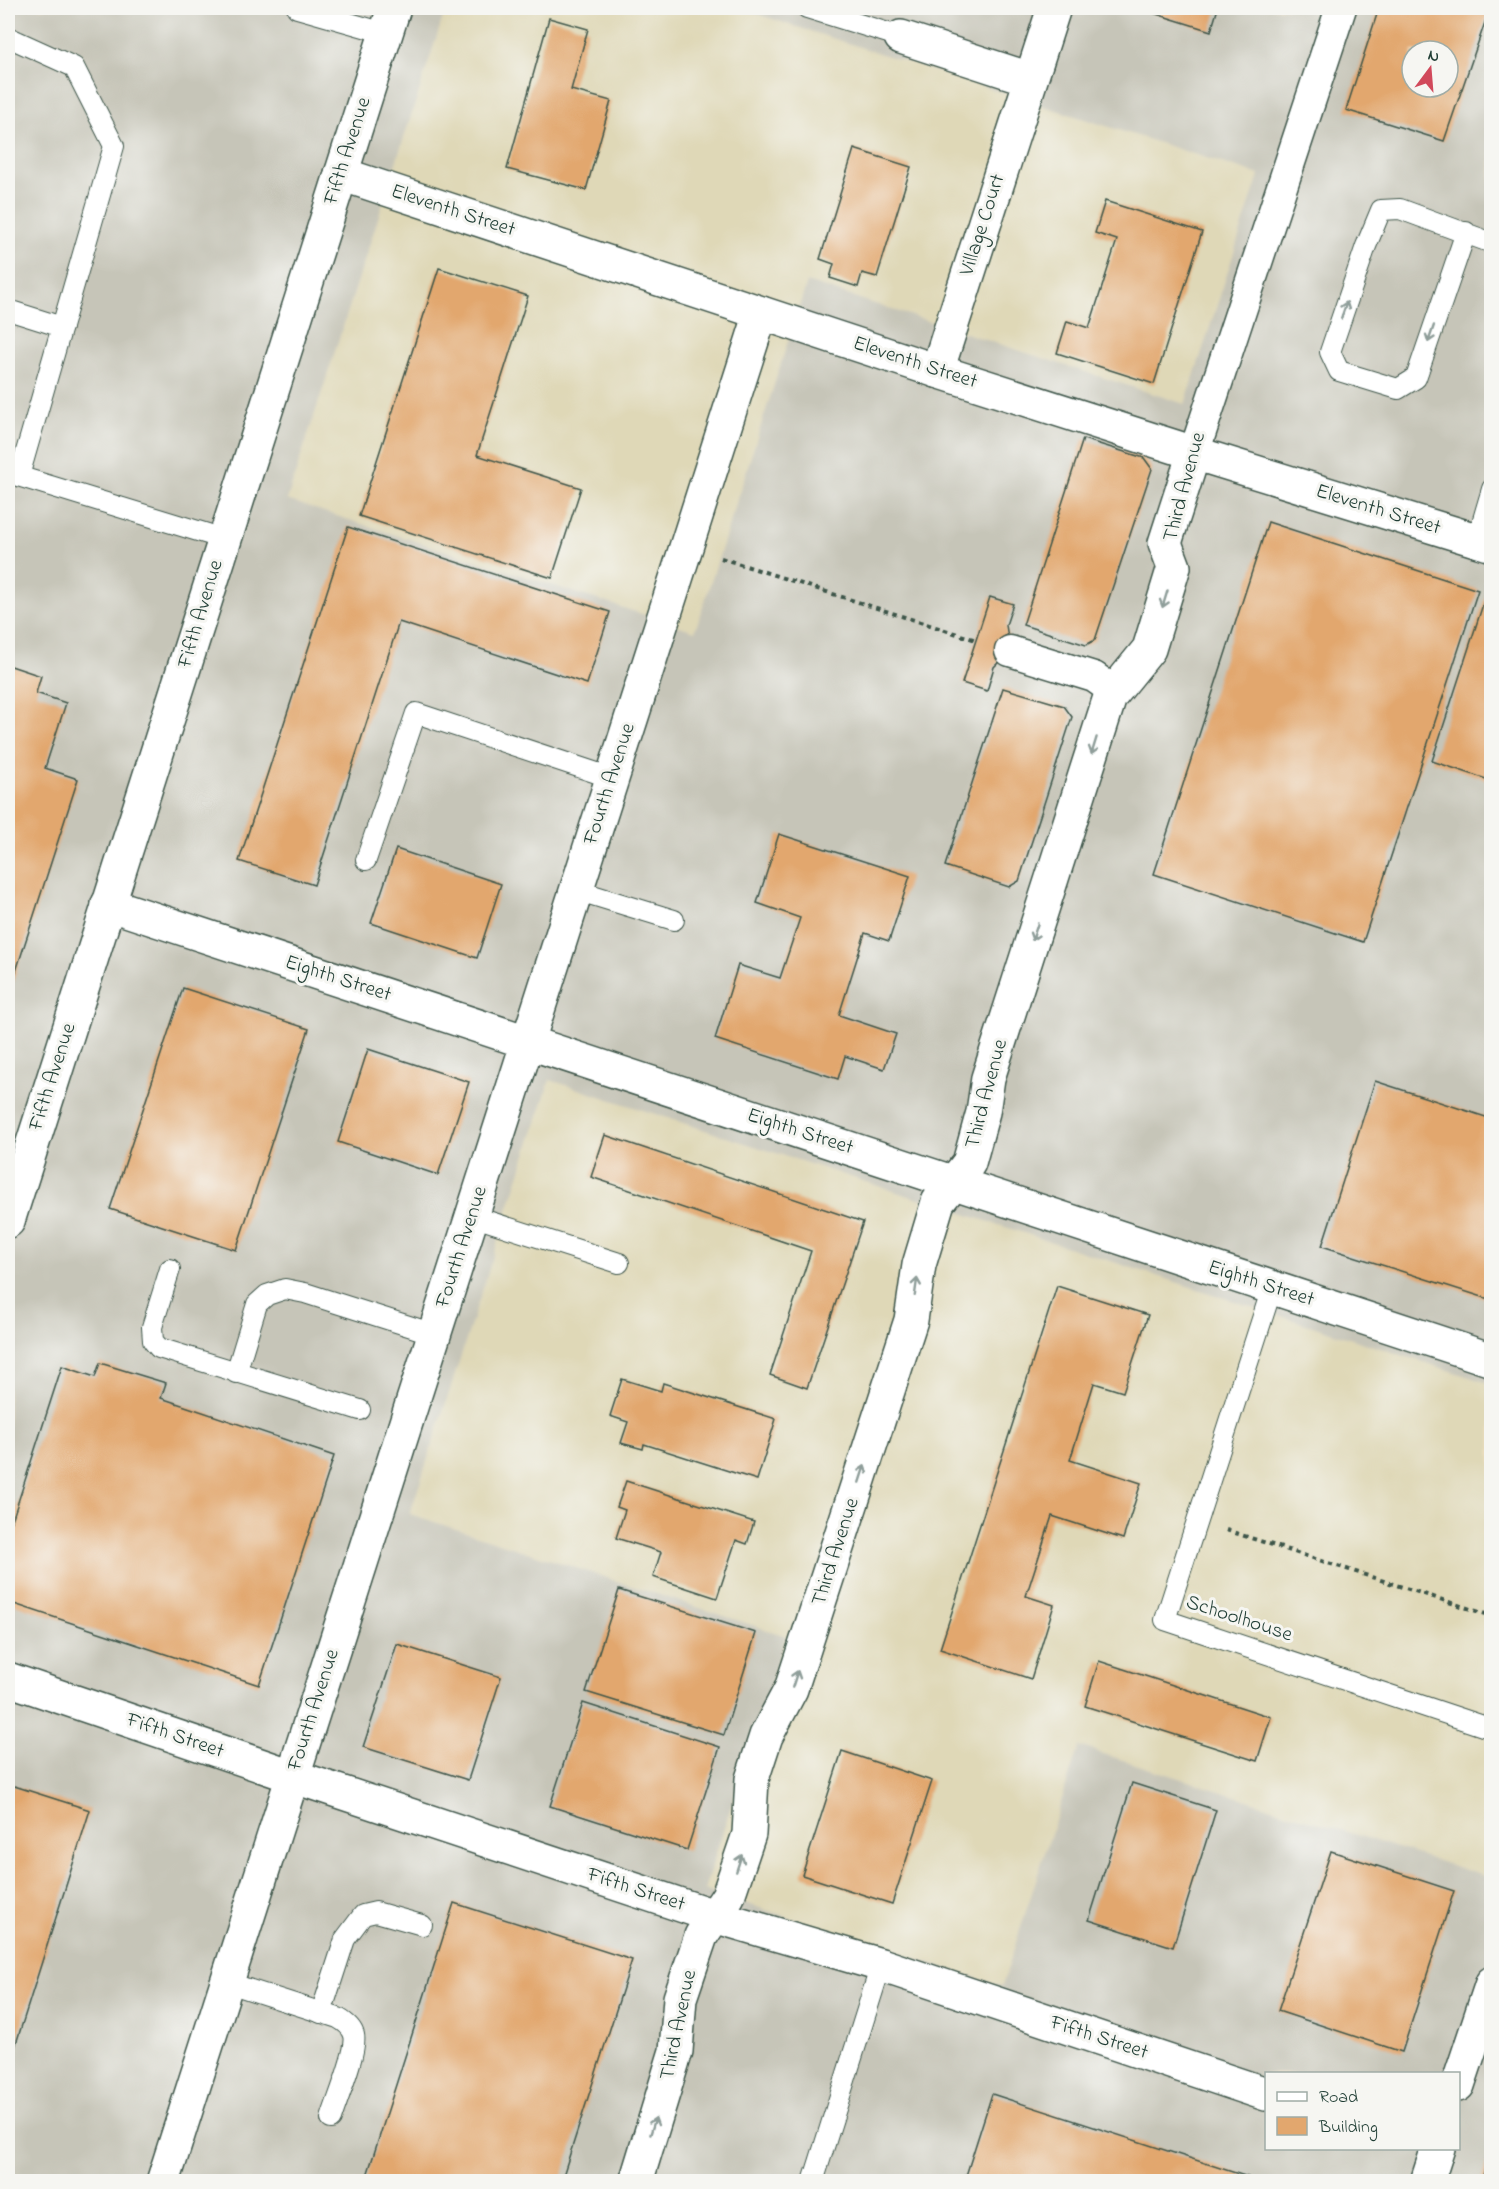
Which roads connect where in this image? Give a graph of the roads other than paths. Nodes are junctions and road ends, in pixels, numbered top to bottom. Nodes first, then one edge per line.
1 (297, 8) edge
2 (807, 8) edge
3 (1054, 8) edge
4 (1341, 8) edge
5 (390, 20) edge
6 (8, 37) edge
7 (901, 37) joint
8 (1030, 79) junction
9 (341, 174) junction
10 (1466, 232) junction
11 (1491, 243) edge
12 (8, 310) edge
13 (761, 313) junction
14 (62, 327) junction
15 (937, 371) junction
16 (1194, 453) junction
17 (13, 475) edge
18 (1491, 489) edge
19 (224, 539) junction
20 (1484, 542) edge
21 (1010, 651) dead end
22 (1114, 691) junction
23 (612, 778) junction
24 (366, 860) dead end
25 (576, 890) junction
26 (108, 904) junction
27 (674, 920) dead end
28 (527, 1042) junction
29 (953, 1183) junction
30 (472, 1216) junction
31 (8, 1221) edge
32 (619, 1263) dead end
33 (170, 1269) dead end
34 (1272, 1288) junction
35 (434, 1335) junction
36 (1491, 1360) edge
37 (236, 1373) junction
38 (360, 1410) dead end
39 (8, 1679) edge
40 (1491, 1729) edge
41 (292, 1776) junction
42 (714, 1916) junction
43 (422, 1925) dead end
44 (880, 1965) junction
45 (226, 1982) junction
46 (1491, 1983) edge
47 (321, 2013) junction
48 (1460, 2079) edge
49 (1265, 2094) edge
50 (331, 2119) dead end
51 (1435, 2150) edge
52 (163, 2181) edge
53 (636, 2181) edge
54 (813, 2181) edge
55 (1427, 2181) edge

1 - 5 lane
2 - 7 lane
3 - 8 street, Village Court
4 - 16 street, Third Avenue
5 - 9 street, Fifth Avenue
6 - 14 lane
7 - 8 street
8 - 15 street, Village Court
9 - 13 street, Eleventh Street
9 - 19 street, Fifth Avenue
10 -> 10 lane
10 - 11 lane
12 - 14 lane
13 - 15 street, Eleventh Street
13 - 23 street, Fourth Avenue
14 - 17 lane
15 - 16 street, Eleventh Street
16 - 20 street, Eleventh Street
16 -> 22 street, Third Avenue
17 - 19 lane
18 - 20 lane
19 - 26 street, Fifth Avenue
21 - 22 street
22 -> 29 street, Third Avenue
23 - 24 lane
23 - 25 street, Fourth Avenue
25 - 27 lane
25 - 28 street, Fourth Avenue
26 - 28 street, Eighth Street
26 - 31 street, Fifth Avenue
28 - 29 street, Eighth Street
28 - 30 street, Fourth Avenue
29 - 34 street, Eighth Street
42 -> 29 street, Third Avenue
30 - 32 lane
30 - 35 street, Fourth Avenue
33 - 37 lane
34 - 36 street, Eighth Street
34 - 40 lane, Schoolhouse
35 - 37 lane
35 - 41 street, Fourth Avenue
37 - 38 lane
39 - 41 street, Fifth Street
41 - 42 street, Fifth Street
41 - 45 street, Fourth Avenue
42 - 44 street, Fifth Street
53 -> 42 street, Third Avenue
43 - 47 lane
44 - 49 street, Fifth Street
44 - 54 lane
45 - 47 lane
45 - 52 street, Fourth Avenue
46 - 48 street
47 - 50 lane
51 - 55 street

